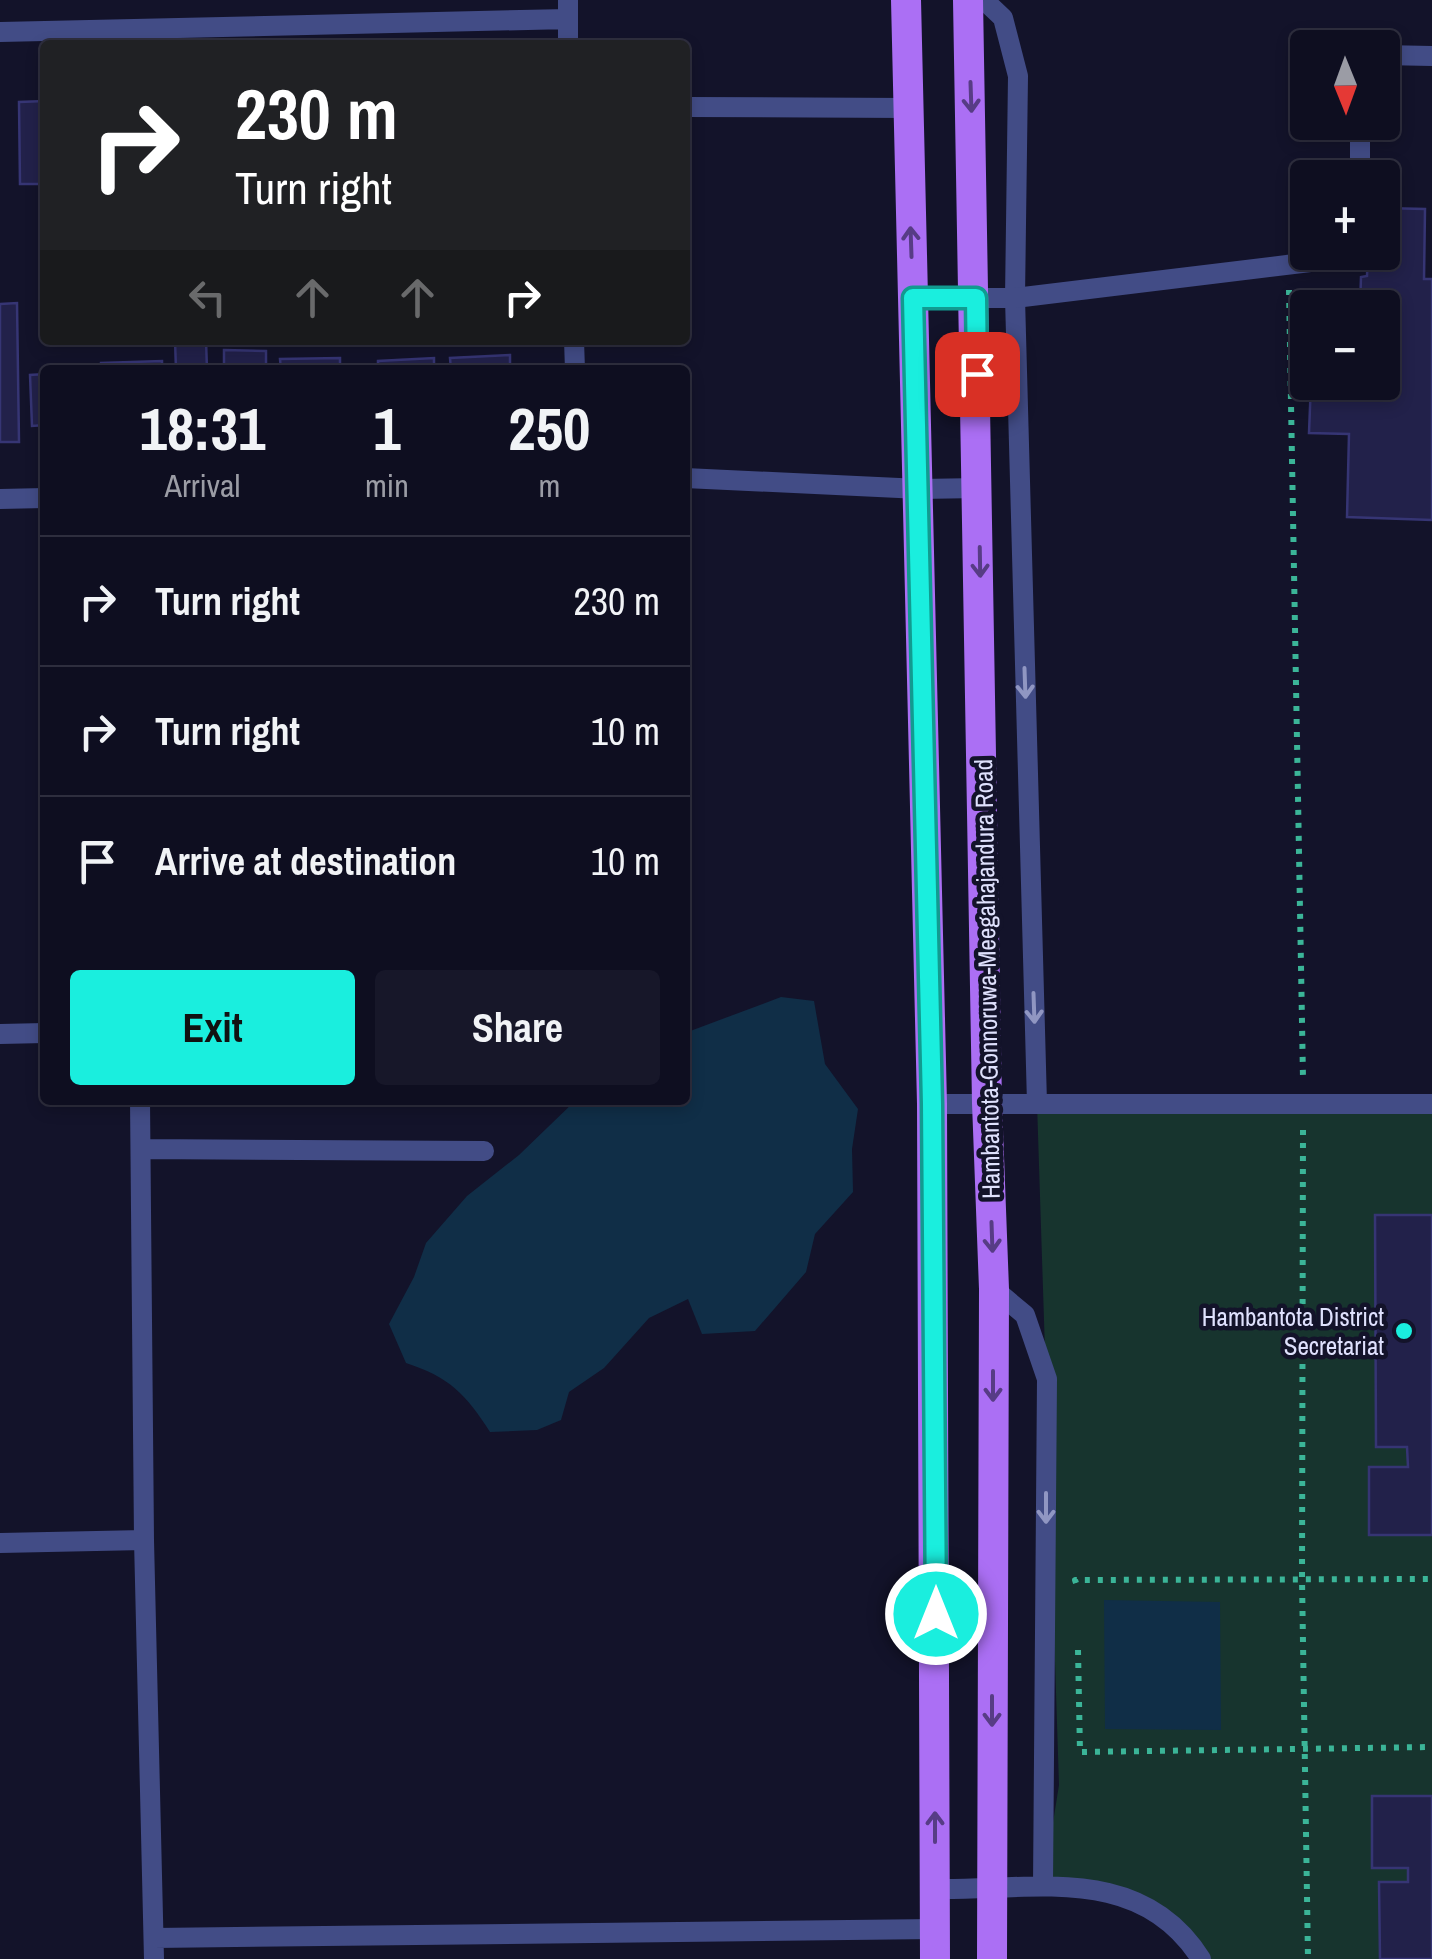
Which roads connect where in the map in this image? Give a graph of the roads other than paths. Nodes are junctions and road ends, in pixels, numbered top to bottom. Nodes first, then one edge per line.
1 (906, 0) edge
2 (968, 0) edge
3 (984, 0) edge
4 (568, 10) edge
5 (0, 32) edge
6 (568, 40) edge
7 (1400, 55) edge
8 (1432, 56) edge
9 (690, 108) edge
10 (908, 108) junction
11 (1290, 265) edge
12 (913, 298) junction
13 (976, 298) junction
14 (1015, 298) junction
15 (690, 478) edge
16 (979, 488) junction
17 (920, 489) junction
18 (40, 498) edge
19 (0, 500) edge
20 (40, 1033) edge
21 (0, 1034) edge
22 (987, 1103) junction
23 (1037, 1103) junction
24 (932, 1104) junction
25 (1432, 1104) edge
26 (140, 1105) edge
27 (141, 1149) junction
28 (484, 1150) dead end
29 (994, 1288) junction
30 (144, 1540) junction
31 (0, 1542) edge
32 (1044, 1886) junction
33 (935, 1889) junction
34 (992, 1890) junction
35 (935, 1944) edge
36 (154, 1949) edge
37 (992, 1959) edge
38 (1201, 1959) edge

1 - 10 main road
2 -> 13 main road, Hambantota-Gonnoruwa-Meegahajandura Road
3 - 14 street
4 - 5 street
4 - 6 street
7 - 8 street
9 - 10 street
12 -> 10 main road
11 - 14 street
12 - 13 street
12 - 17 main road
13 - 14 street
13 - 16 main road, Hambantota-Gonnoruwa-Meegahajandura Road
14 -> 23 street
15 - 17 street
16 - 17 street
16 -> 22 main road, Hambantota-Gonnoruwa-Meegahajandura Road
17 - 24 main road
18 - 19 street
20 - 21 street
22 - 23 street
22 - 24 street
22 -> 29 main road, Hambantota-Gonnoruwa-Meegahajandura Road
23 - 25 street
33 -> 24 main road
26 - 27 street
27 - 28 street
27 - 30 street
29 -> 32 street
29 -> 34 main road, Hambantota-Gonnoruwa-Meegahajandura Road
30 - 31 street
30 - 36 street
32 - 34 street
32 - 38 street
33 - 34 street
33 - 35 main road
34 - 37 main road, Hambantota-Gonnoruwa-Meegahajandura Road
35 - 36 street

